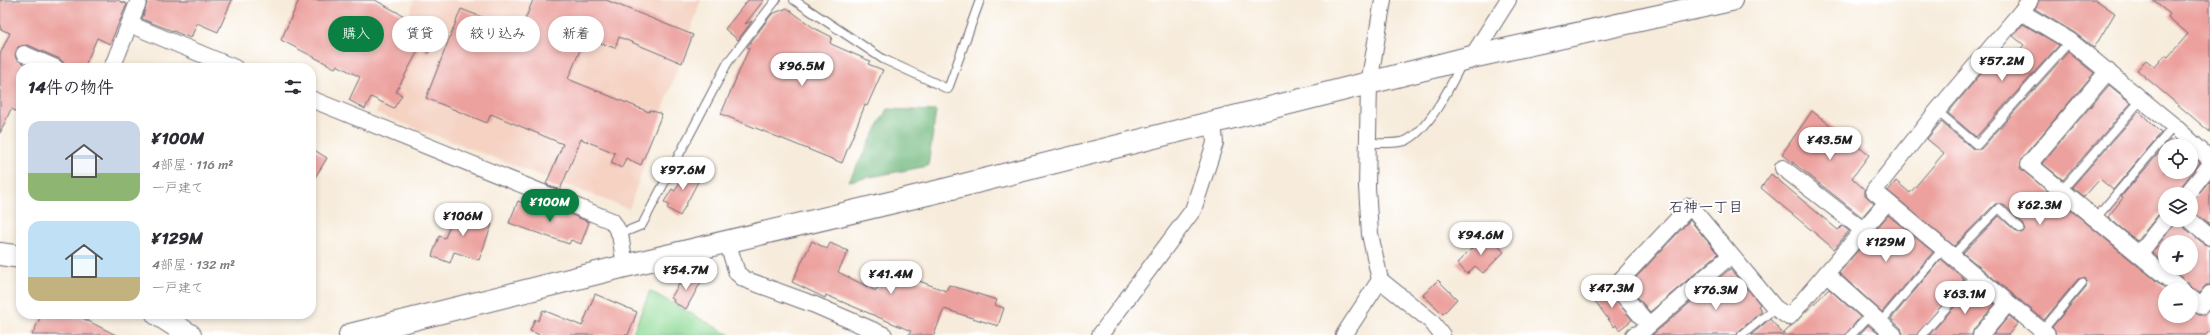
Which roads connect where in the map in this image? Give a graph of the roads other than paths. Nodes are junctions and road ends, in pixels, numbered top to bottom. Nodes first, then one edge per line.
1 (139, 0) edge
2 (776, 0) edge
3 (794, 0) edge
4 (980, 0) edge
5 (1383, 0) edge
6 (1508, 0) edge
7 (1731, 0) edge
8 (2025, 6) edge
9 (129, 24) junction
10 (2070, 41) junction
11 (24, 54) dead end
12 (1468, 58) junction
13 (45, 63) edge
14 (114, 63) edge
15 (223, 63) edge
16 (2108, 71) junction
17 (1369, 84) junction
18 (2141, 100) junction
19 (316, 101) edge
20 (1937, 111) junction
21 (1213, 122) junction
22 (2174, 126) junction
23 (1368, 143) junction
24 (2210, 158) edge
25 (2210, 165) edge
26 (1783, 168) dead end
27 (2193, 187) edge
28 (2062, 190) junction
29 (1887, 202) junction
30 (2096, 218) junction
31 (2160, 227) edge
32 (2198, 227) edge
33 (2020, 228) dead end
34 (1863, 230) junction
35 (620, 234) junction
36 (2210, 237) edge
37 (728, 241) junction
38 (1948, 252) junction
39 (0, 254) edge
40 (2139, 254) junction
41 (16, 256) edge
42 (1730, 256) junction
43 (625, 266) junction
44 (1826, 274) junction
45 (1975, 275) junction
46 (1380, 280) junction
47 (2082, 283) dead end
48 (2174, 283) edge
49 (2210, 294) edge
50 (2008, 303) junction
51 (2198, 304) edge
52 (1775, 308) junction
53 (165, 319) edge
54 (1650, 325) junction
55 (1886, 328) edge
56 (2044, 333) edge
57 (190, 335) edge
58 (350, 335) edge
59 (884, 335) edge
60 (1100, 335) edge
61 (1344, 335) edge
62 (1442, 335) edge
63 (1634, 335) edge
64 (1742, 335) edge
65 (1851, 335) edge
66 (1922, 335) edge
67 (1981, 335) edge

1 - 9 street
2 - 35 lane
3 - 4 lane
5 - 17 street
6 - 12 street
7 - 12 street
8 - 10 street
8 - 20 street
9 - 14 street
9 - 15 street
10 - 16 street
10 - 20 lane
11 - 13 street
12 - 17 street
12 - 23 lane
16 - 18 street
16 - 28 street
17 - 21 street
17 - 23 street
18 - 22 street
18 - 28 lane
19 - 35 street
20 - 29 street
21 - 37 street
21 - 60 street
22 - 24 street
22 - 30 lane
23 - 46 street
25 - 27 street
26 - 34 street
28 - 30 street
29 - 34 street
29 - 38 street
30 - 40 street
31 - 40 street
32 - 36 street
33 - 38 lane
34 - 44 street
35 - 43 street
37 - 43 street
37 - 59 street
38 - 45 street
38 - 55 lane
39 - 41 street
40 - 48 street
42 - 52 street
42 - 54 street
42 - 54 street
43 - 58 street
44 - 52 street
44 - 55 street
45 - 50 street
45 - 66 lane
46 - 61 street
46 - 62 street
47 - 56 lane
49 - 51 street
50 - 56 street
50 - 67 street
52 - 64 lane
53 - 57 street
54 - 63 street
55 - 65 lane

